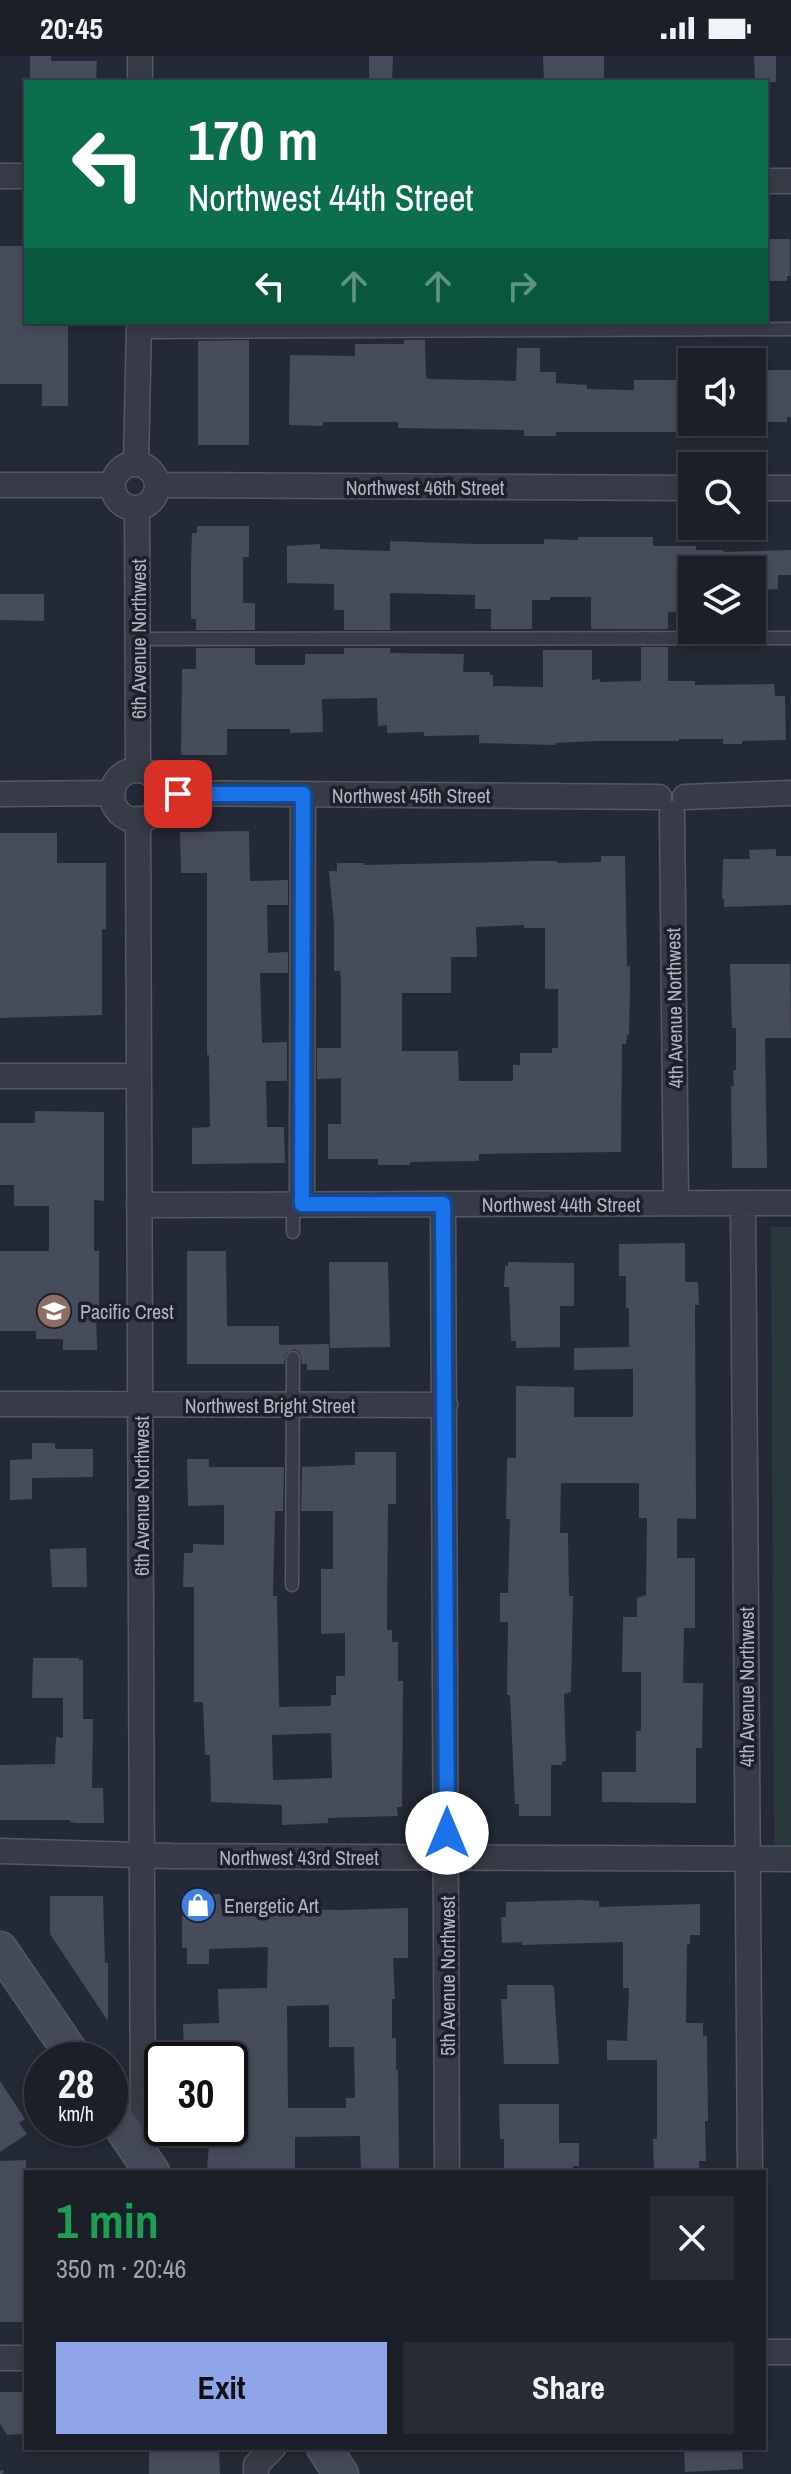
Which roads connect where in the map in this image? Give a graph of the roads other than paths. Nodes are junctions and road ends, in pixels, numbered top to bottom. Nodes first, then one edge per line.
1 (140, 56) edge
2 (140, 80) edge
3 (0, 176) edge
4 (24, 176) edge
5 (768, 181) edge
6 (791, 181) edge
7 (139, 327) edge
8 (791, 329) edge
9 (136, 464) junction
10 (0, 485) edge
11 (113, 485) junction
12 (157, 485) junction
13 (678, 488) edge
14 (766, 488) edge
15 (791, 488) edge
16 (137, 508) junction
17 (791, 638) edge
18 (138, 639) junction
19 (138, 770) junction
20 (113, 793) junction
21 (162, 793) junction
22 (791, 793) edge
23 (0, 794) edge
24 (303, 794) junction
25 (672, 802) junction
26 (138, 819) junction
27 (0, 1076) edge
28 (139, 1076) junction
29 (676, 1203) junction
30 (743, 1203) junction
31 (791, 1203) edge
32 (443, 1204) junction
33 (139, 1205) junction
34 (298, 1205) junction
35 (293, 1232) dead end
36 (293, 1358) dead end
37 (0, 1404) edge
38 (293, 1405) junction
39 (445, 1405) junction
40 (140, 1406) junction
41 (292, 1585) dead end
42 (7, 1851) edge
43 (142, 1856) junction
44 (447, 1858) junction
45 (748, 1859) junction
46 (791, 1859) edge
47 (0, 1949) edge
48 (64, 2042) edge
49 (128, 2138) edge
50 (146, 2167) edge
51 (447, 2170) edge
52 (750, 2170) edge
53 (766, 2352) edge
54 (791, 2352) edge
55 (0, 2358) edge
56 (24, 2358) edge
57 (271, 2450) edge
58 (325, 2450) edge
59 (256, 2474) edge
60 (341, 2474) edge

1 - 2 street
3 - 4 street
5 - 6 street
7 - 8 lane
7 - 9 street
9 - 11 street
9 - 12 street
10 - 11 street
11 - 16 street
12 - 13 street, Northwest 46th Street
12 - 16 street
14 - 15 street
16 - 18 street, 6th Avenue Northwest
17 - 18 lane
18 - 19 street, 6th Avenue Northwest
19 - 20 street
19 - 21 street
20 - 23 street
20 - 26 street
21 - 24 street, Northwest 45th Street
21 - 26 street
22 - 25 street, Northwest 45th Street
24 - 25 street, Northwest 45th Street
24 - 34 street
25 - 29 street, 4th Avenue Northwest
26 - 28 street, 6th Avenue Northwest
27 - 28 street
28 - 33 street, 6th Avenue Northwest
29 - 30 street, Northwest 44th Street
29 - 32 street, Northwest 44th Street
30 - 31 street, Northwest 44th Street
30 - 45 street, 4th Avenue Northwest
32 - 34 street, Northwest 44th Street
32 - 39 street, 5th Avenue Northwest
33 - 34 street, Northwest 44th Street
33 - 40 street, 6th Avenue Northwest
34 - 35 lane
36 - 38 lane
37 - 40 street, Northwest Bright Street
38 - 39 street, Northwest Bright Street
38 - 40 street, Northwest Bright Street
38 - 41 lane
39 - 44 street, 5th Avenue Northwest
40 - 43 street, 6th Avenue Northwest
42 - 43 street, Northwest 43rd Street
43 - 44 street, Northwest 43rd Street
43 - 50 street, 6th Avenue Northwest
44 - 45 street, Northwest 43rd Street
44 - 51 street, 5th Avenue Northwest
45 - 46 street, Northwest 43rd Street
45 - 52 street, 4th Avenue Northwest
47 - 48 main road
49 - 50 main road
53 - 54 street
55 - 56 street
57 - 59 street
58 - 60 main road

